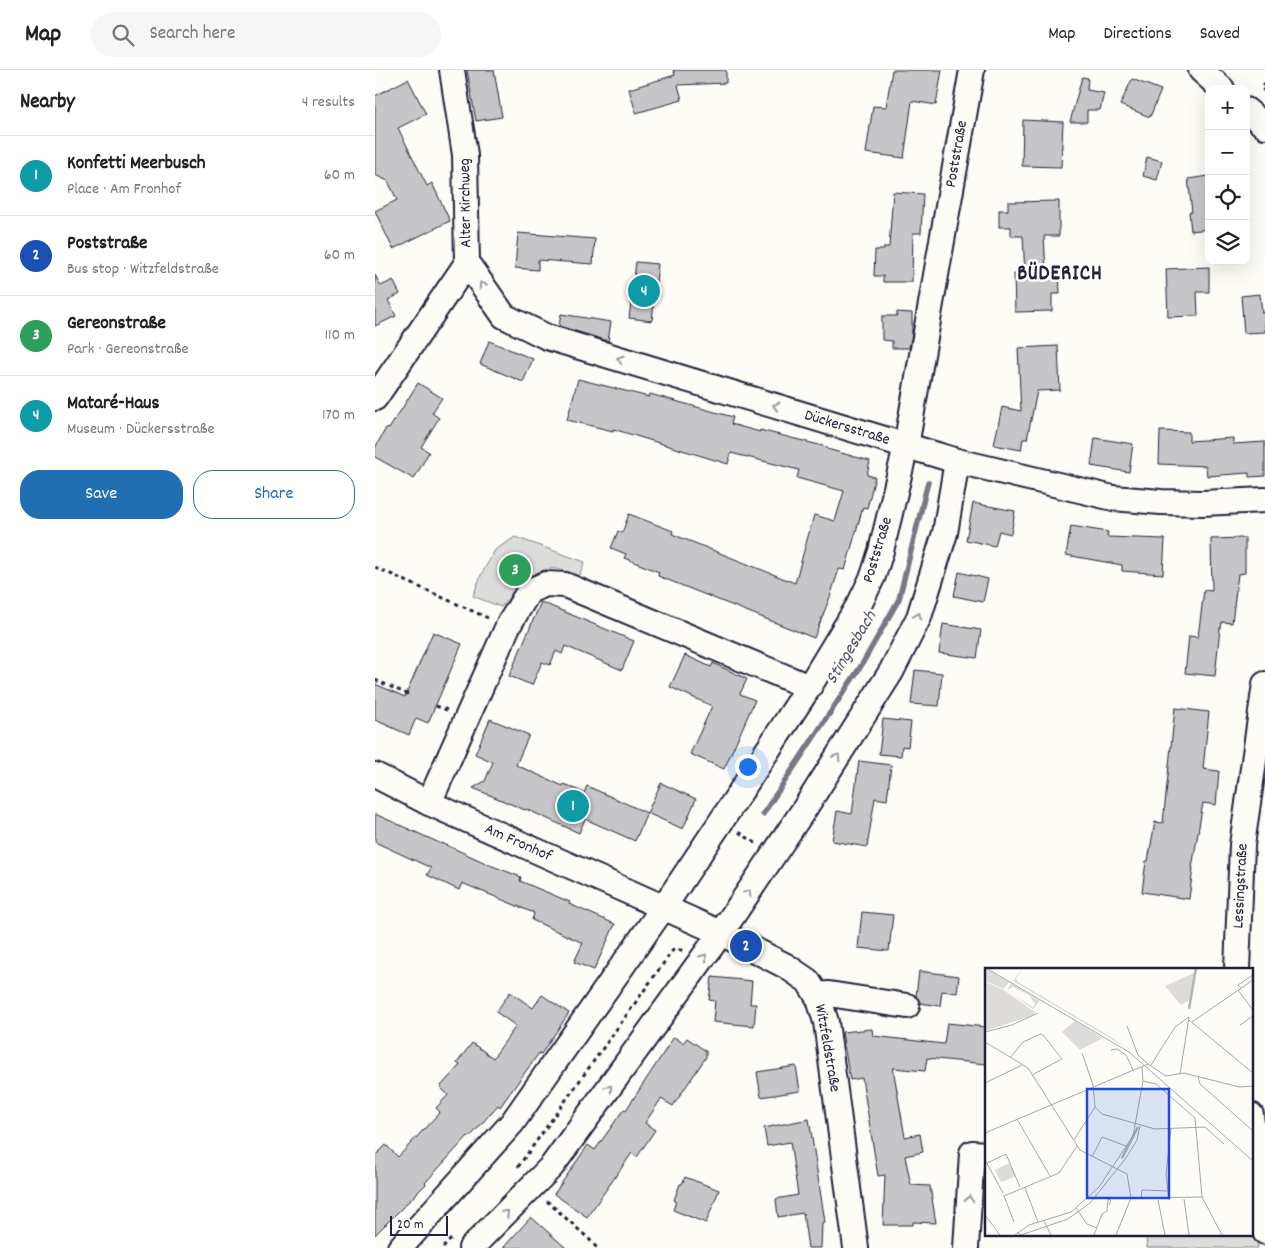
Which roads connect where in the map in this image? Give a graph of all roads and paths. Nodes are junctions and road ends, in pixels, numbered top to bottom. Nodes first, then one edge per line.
1 (452, 70) edge
2 (972, 70) edge
3 (1201, 70) edge
4 (1265, 83) edge
5 (1218, 85) edge
6 (1265, 91) edge
7 (1250, 113) edge
8 (1265, 126) edge
9 (467, 263) junction
10 (375, 398) edge
11 (906, 446) junction
12 (957, 461) junction
13 (1265, 500) edge
14 (375, 567) edge
15 (508, 626) junction
16 (375, 680) edge
17 (1265, 684) edge
18 (809, 687) junction
19 (410, 695) dead end
20 (375, 774) edge
21 (429, 803) junction
22 (722, 820) junction
23 (773, 855) junction
24 (663, 908) junction
25 (716, 941) junction
26 (1237, 968) edge
27 (817, 995) junction
28 (907, 1006) dead end
29 (1253, 1143) edge
30 (985, 1154) edge
31 (518, 1168) dead end
32 (1255, 1171) edge
33 (531, 1188) junction
34 (1265, 1232) edge
35 (463, 1241) edge
36 (400, 1248) edge
37 (443, 1248) edge
38 (597, 1248) edge
39 (856, 1248) edge
40 (966, 1248) edge

1 - 9 street, Alter Kirchweg
2 - 11 street, Poststraße
3 - 5 street
4 - 6 path
7 - 8 street
9 - 10 street, Alter Kirchweg
11 -> 9 street, Dückersstraße
11 - 12 street, Dückersstraße
11 - 18 street, Poststraße
12 - 13 street, Dückersstraße
23 -> 12 street
14 - 15 path
15 - 18 street
15 - 21 street
16 - 19 path
17 - 26 street, Lessingstraße
18 - 22 street, Poststraße
20 - 21 street, Am Fronhof
21 - 24 street, Am Fronhof
22 - 23 path
22 - 24 street, Poststraße
25 -> 23 street
24 - 25 street, Witzfeldstraße
24 - 36 street, Poststraße
25 - 27 street, Witzfeldstraße
25 - 31 path
33 -> 25 street
27 - 28 street
27 - 39 street, Witzfeldstraße
29 - 32 street
40 -> 30 street
32 - 34 street
35 -> 33 street
33 - 38 path
35 - 37 path

